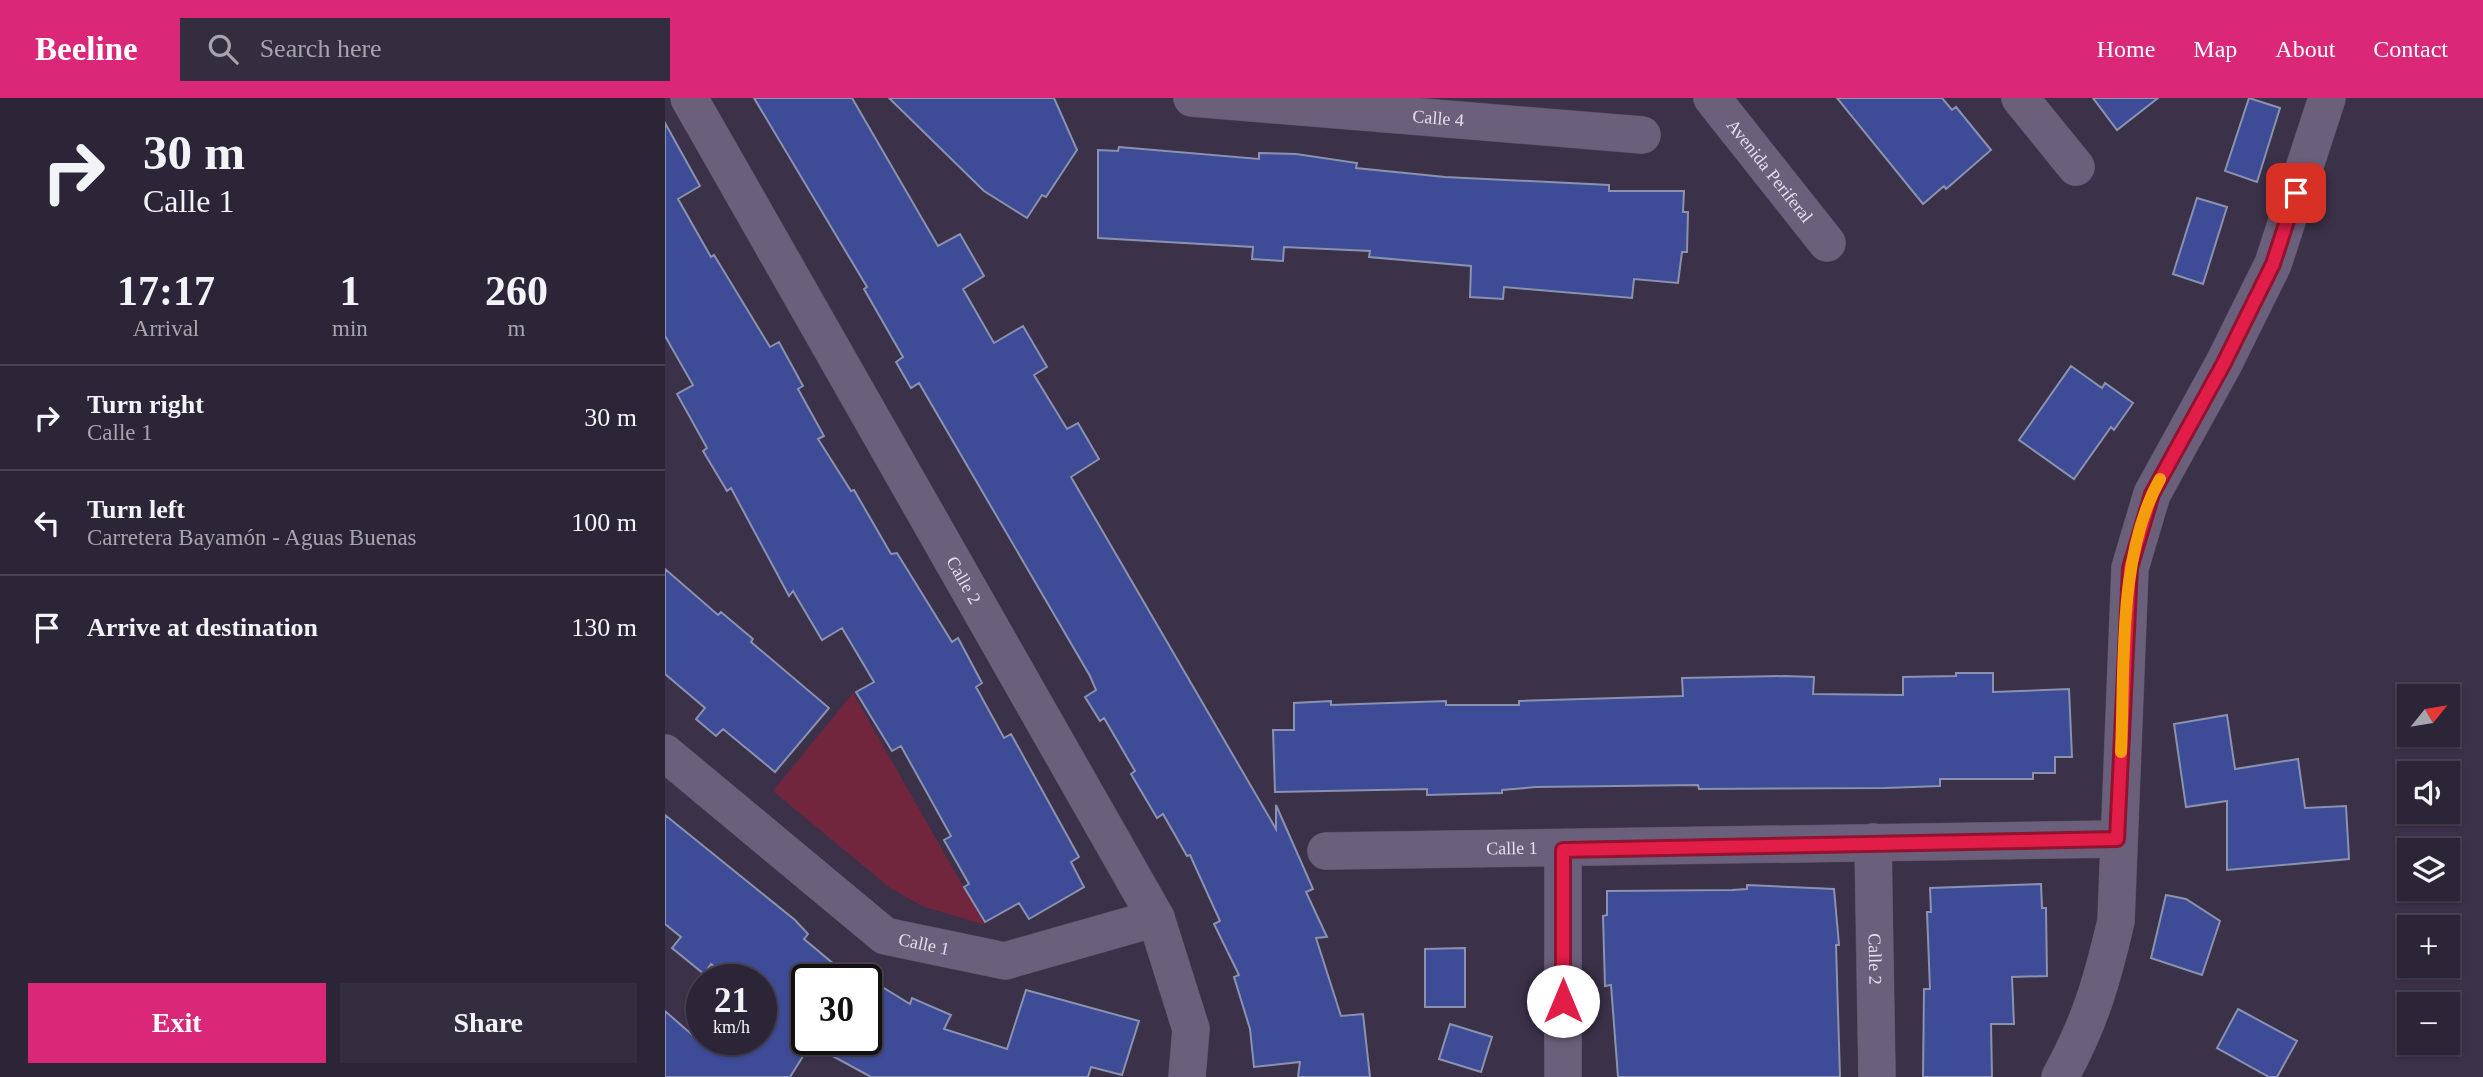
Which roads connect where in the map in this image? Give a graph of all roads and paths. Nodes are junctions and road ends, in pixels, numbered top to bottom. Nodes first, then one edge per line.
1 (689, 98) edge
2 (1192, 98) edge
3 (1712, 98) edge
4 (2020, 98) edge
5 (2327, 98) edge
6 (1642, 135) dead end
7 (2076, 167) dead end
8 (1827, 243) dead end
9 (665, 753) edge
10 (2117, 839) junction
11 (1873, 842) junction
12 (1563, 850) junction
13 (1326, 851) dead end
14 (1156, 918) junction
15 (1187, 1077) edge
16 (1563, 1077) edge
17 (1877, 1077) edge
18 (2060, 1077) edge

1 - 14 street, Calle 2
2 - 6 street, Calle 4
3 - 8 street, Avenida Periferal
4 - 7 street
5 - 10 street
9 - 14 street, Calle 1
10 - 11 street, Calle 1
10 - 18 street
11 - 12 street, Calle 1
11 - 17 street, Calle 2
12 - 13 street, Calle 1
12 - 16 street
14 - 15 street, Calle 2

